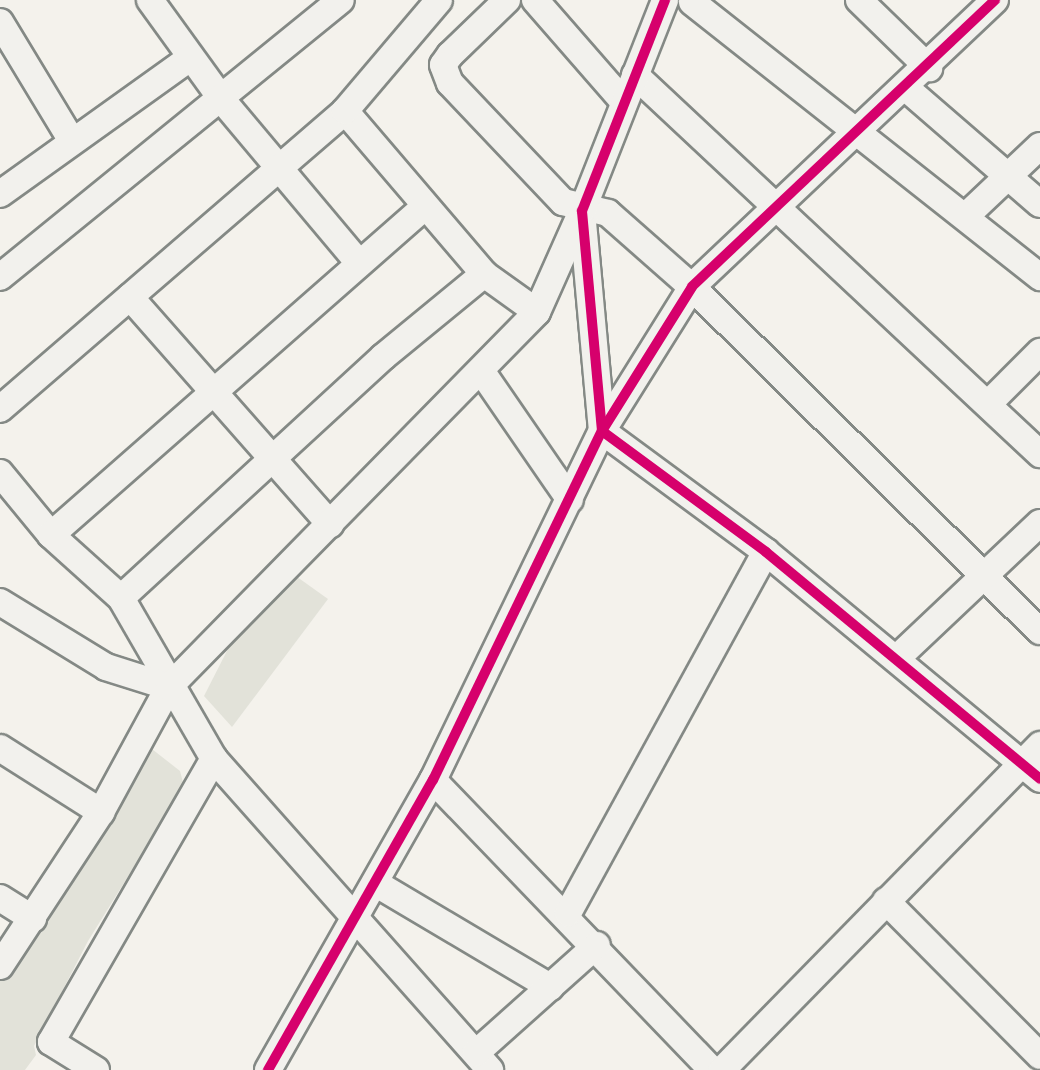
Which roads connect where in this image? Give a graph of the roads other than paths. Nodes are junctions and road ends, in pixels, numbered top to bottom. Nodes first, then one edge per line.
1 (150, 0) edge
2 (439, 0) edge
3 (507, 0) edge
4 (535, 0) edge
5 (666, 0) edge
6 (859, 0) edge
7 (995, 0) edge
8 (692, 2) edge
9 (329, 4) edge
10 (4, 37) edge
11 (190, 58) junction
12 (929, 68) junction
13 (635, 75) junction
14 (906, 88) junction
15 (223, 101) junction
16 (624, 102) junction
17 (345, 111) junction
18 (859, 131) junction
19 (72, 141) junction
20 (1040, 146) edge
21 (281, 169) junction
22 (1007, 177) junction
23 (0, 194) edge
24 (777, 202) junction
25 (1040, 204) edge
26 (424, 207) junction
27 (582, 211) junction
28 (968, 214) junction
29 (359, 263) junction
30 (484, 274) junction
31 (0, 277) edge
32 (1040, 277) edge
33 (692, 287) junction
34 (130, 297) junction
35 (537, 312) junction
36 (1040, 352) edge
37 (482, 372) junction
38 (213, 395) junction
39 (990, 401) junction
40 (0, 409) edge
41 (602, 431) junction
42 (1040, 454) edge
43 (275, 458) junction
44 (0, 473) edge
45 (570, 500) junction
46 (1040, 523) edge
47 (330, 524) junction
48 (51, 535) junction
49 (766, 552) junction
50 (984, 572) junction
51 (121, 598) junction
52 (0, 602) edge
53 (1040, 631) edge
54 (896, 659) junction
55 (169, 687) junction
56 (0, 748) edge
57 (214, 758) junction
58 (1034, 762) edge
59 (433, 780) junction
60 (101, 812) junction
61 (375, 883) junction
62 (0, 898) edge
63 (886, 901) junction
64 (568, 913) junction
65 (33, 919) junction
66 (355, 922) junction
67 (597, 945) junction
68 (0, 966) edge
69 (550, 987) junction
70 (1040, 1056) edge
71 (483, 1061) edge
72 (1040, 1064) edge
73 (96, 1070) edge
74 (268, 1070) edge
75 (712, 1070) edge
76 (722, 1070) edge
77 (1032, 1070) edge

1 - 11 street
2 - 17 street
3 - 27 street
4 - 16 street
5 - 13 street
6 - 12 street
7 - 12 street
8 - 18 street
9 - 15 street
10 - 19 street
11 - 15 street
11 - 19 street
12 - 14 street
13 - 16 street
13 - 24 street
14 - 18 street
14 - 22 street
15 - 21 street
15 - 31 street
16 - 27 street
17 - 21 street
17 - 26 street
18 - 24 street
18 - 28 street
19 - 23 street
20 - 22 street
21 - 29 street
21 - 34 street
22 - 25 street
22 - 28 street
24 - 33 street
24 - 39 street
26 - 29 street
26 - 30 street
27 - 33 street
27 - 35 street
27 - 41 street
28 - 32 street
29 - 38 street
30 - 35 street
30 - 43 street
33 - 41 street
33 - 50 street
34 - 38 street
34 - 40 street
35 - 37 street
36 - 39 street
37 - 45 street
37 - 47 street
38 - 43 street
38 - 48 street
39 - 42 street
41 - 45 street
41 - 49 street
43 - 47 street
43 - 51 street
44 - 48 street
45 - 59 street
46 - 50 street
47 - 55 street
48 - 51 street
49 - 54 street
49 - 64 street
50 - 53 street
50 - 54 street
51 - 55 street
52 - 55 street
54 - 58 street
55 - 57 street
55 - 60 street
56 - 60 street
57 - 66 street
57 - 73 street
58 - 63 street
59 - 61 street
59 - 64 street
60 - 65 street
61 - 66 street
61 - 69 street
62 - 65 street
63 - 70 street
63 - 76 street
64 - 67 street
65 - 68 street
66 - 71 street
66 - 74 street
67 - 69 street
67 - 75 street
69 - 71 street
72 - 77 street

